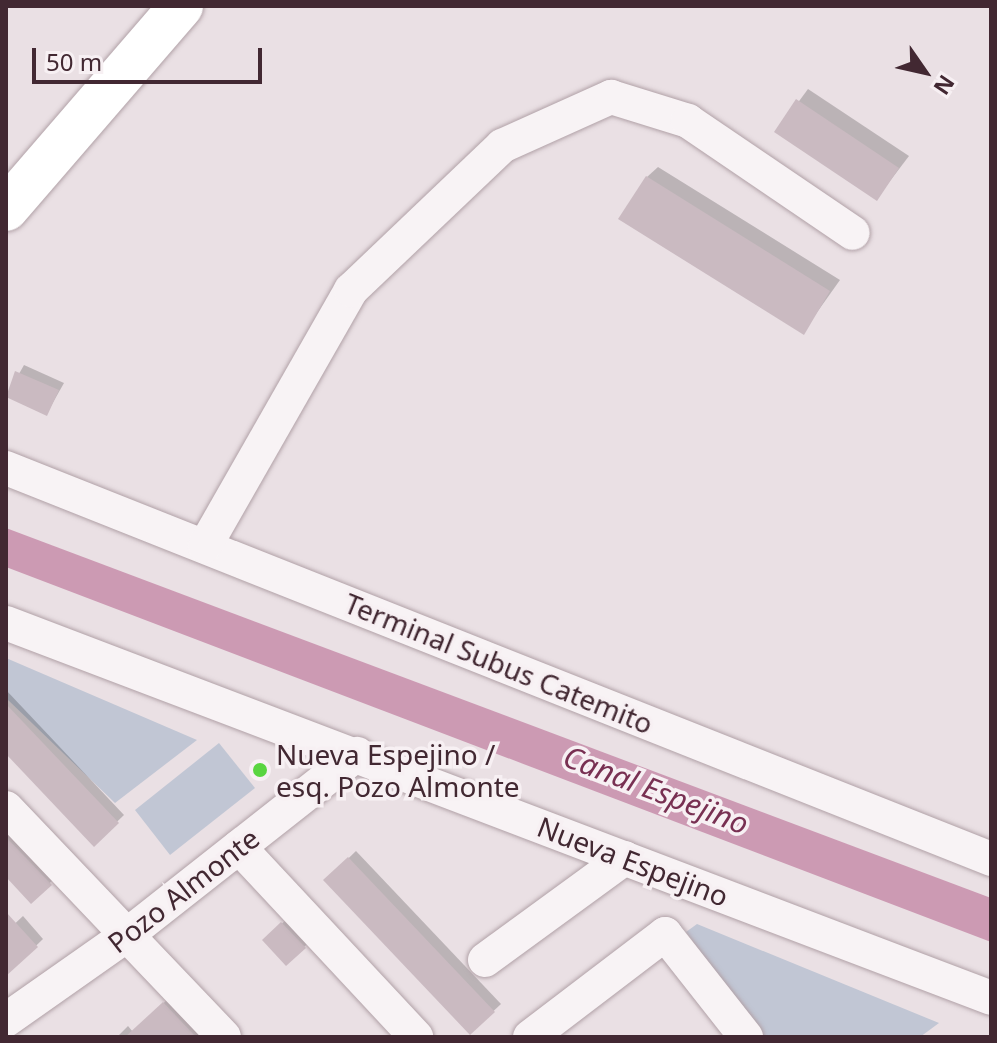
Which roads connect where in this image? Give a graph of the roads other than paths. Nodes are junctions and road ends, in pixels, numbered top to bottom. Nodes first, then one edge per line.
1 (181, 6) edge
2 (6, 209) edge
3 (853, 233) dead end
4 (6, 468) edge
5 (205, 546) junction
6 (6, 623) edge
7 (357, 754) junction
8 (6, 808) edge
9 (239, 847) junction
10 (625, 858) junction
11 (991, 859) edge
12 (127, 935) junction
13 (485, 960) dead end
14 (991, 998) edge
15 (12, 1022) edge
16 (224, 1037) edge
17 (416, 1037) edge
18 (530, 1037) edge
19 (746, 1037) edge

1 - 2 main road
3 - 5 street
4 - 5 street, Terminal Subus Catemito
5 - 11 street, Terminal Subus Catemito
6 - 7 street, Nueva Espejino
7 - 9 street, Pozo Almonte
7 - 10 street, Nueva Espejino
8 - 12 street
9 - 12 street, Pozo Almonte
9 - 17 street
10 - 13 street
10 - 14 street, Nueva Espejino
12 - 15 street, Pozo Almonte
12 - 16 street
18 - 19 street

